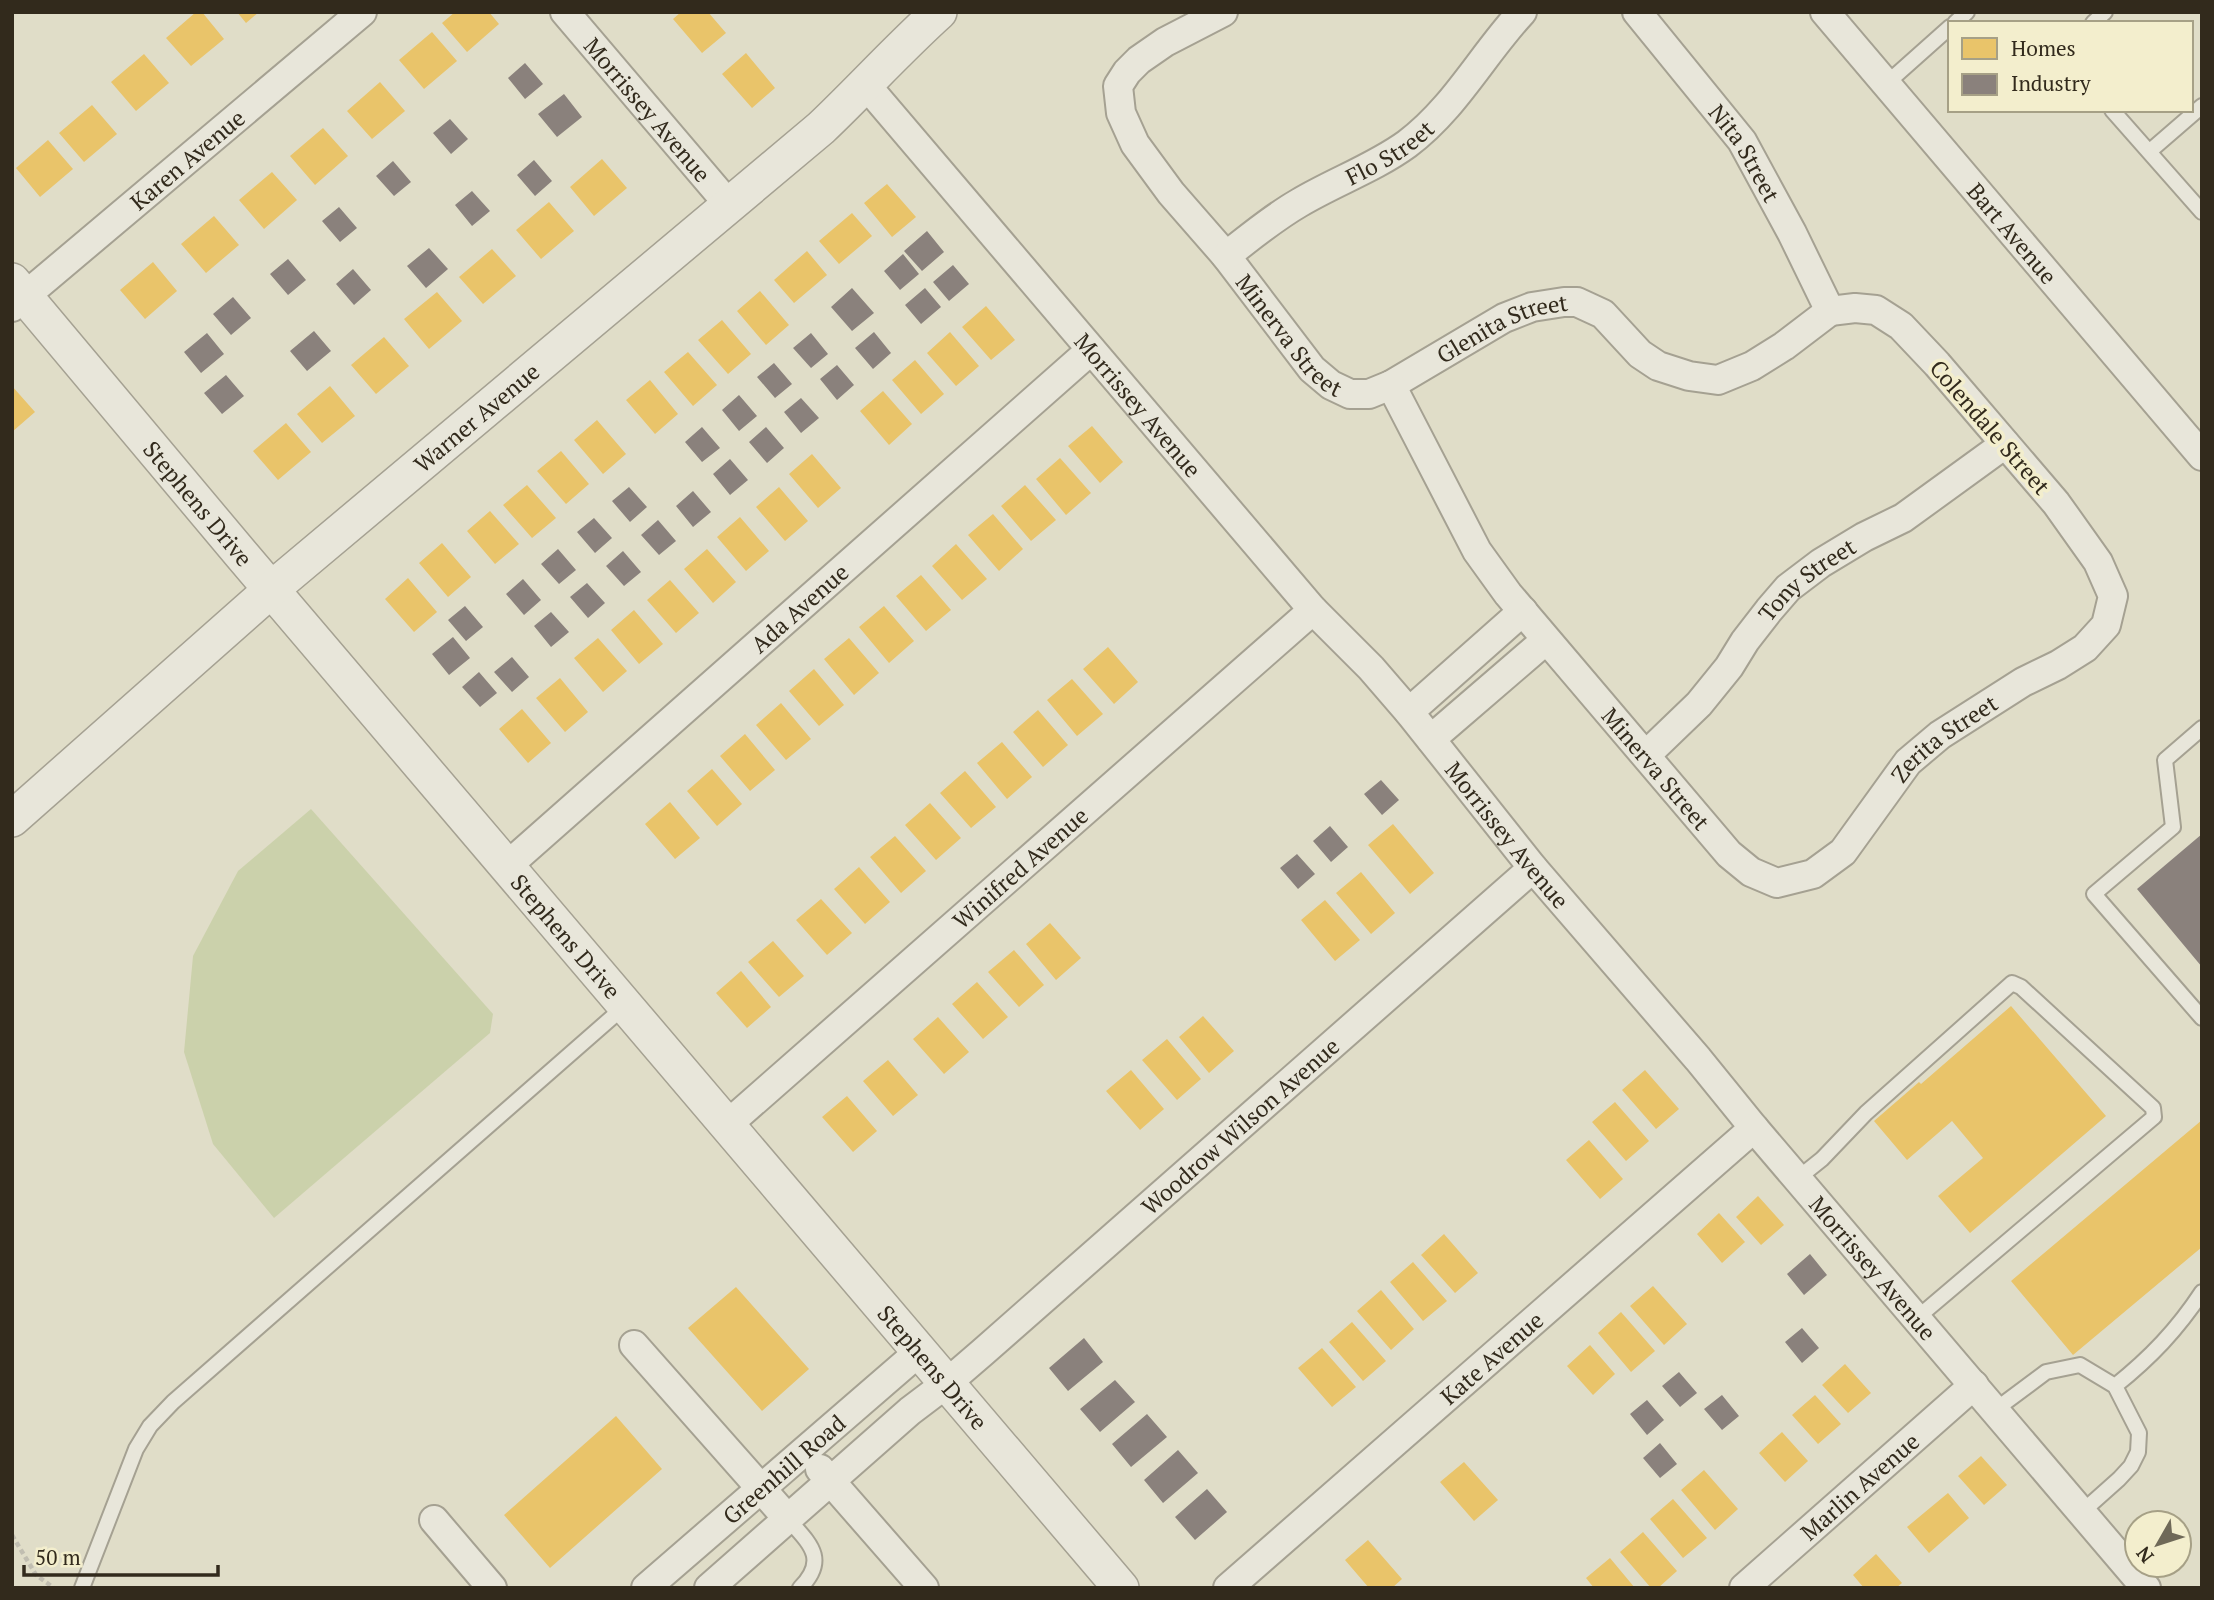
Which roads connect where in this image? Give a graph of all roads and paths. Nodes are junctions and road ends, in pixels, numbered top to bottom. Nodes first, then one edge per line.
1 (362, 12) edge
2 (565, 12) edge
3 (939, 12) edge
4 (1223, 12) edge
5 (1522, 12) edge
6 (1637, 12) edge
7 (1825, 12) edge
8 (1948, 29) edge
9 (1886, 83) junction
10 (866, 85) junction
11 (2202, 106) edge
12 (2114, 112) edge
13 (2150, 151) junction
14 (730, 206) junction
15 (2202, 212) edge
16 (1226, 256) junction
17 (16, 294) edge
18 (1830, 311) junction
19 (1091, 351) junction
20 (1391, 385) junction
21 (2005, 444) junction
22 (2202, 456) edge
23 (271, 589) junction
24 (2113, 596) joint
25 (1313, 610) junction
26 (1523, 611) junction
27 (1546, 640) junction
28 (1409, 712) junction
29 (2202, 728) edge
30 (1431, 739) junction
31 (1646, 755) junction
32 (12, 819) edge
33 (507, 866) junction
34 (1533, 868) junction
35 (1777, 883) joint
36 (626, 1006) junction
37 (2202, 1018) edge
38 (727, 1125) junction
39 (1754, 1128) junction
40 (1797, 1178) junction
41 (2202, 1292) edge
42 (1917, 1318) junction
43 (634, 1345) dead end
44 (920, 1351) junction
45 (947, 1383) junction
46 (1974, 1385) junction
47 (2115, 1386) junction
48 (1995, 1410) junction
49 (804, 1451) junction
50 (831, 1481) junction
51 (760, 1489) junction
52 (2082, 1512) junction
53 (788, 1519) junction
54 (434, 1520) dead end
55 (12, 1535) edge
56 (54, 1588) edge
57 (82, 1588) edge
58 (492, 1588) edge
59 (646, 1588) edge
60 (709, 1588) edge
61 (800, 1588) edge
62 (924, 1588) edge
63 (1121, 1588) edge
64 (1228, 1588) edge
65 (1744, 1588) edge
66 (2146, 1588) edge

1 - 17 street, Karen Avenue
2 - 14 street, Morrissey Avenue
3 - 10 street, Warner Avenue
4 - 16 street, Minerva Street
5 - 16 street, Flo Street
6 - 18 street, Nita Street
7 - 9 street, Bart Avenue
8 - 9 lane
9 - 22 street, Bart Avenue
10 - 14 street, Warner Avenue
10 - 19 street, Morrissey Avenue
11 - 13 lane
12 - 13 lane
13 - 15 lane
14 - 23 street, Warner Avenue
16 - 20 street, Minerva Street
17 - 23 street, Stephens Drive
18 - 20 street, Glenita Street
18 - 21 street, Colendale Street
19 - 25 street, Morrissey Avenue
19 - 33 street, Ada Avenue
20 - 26 street, Minerva Street
21 - 24 street, Colendale Street
21 - 31 street, Tony Street
23 - 32 street, Warner Avenue
23 - 33 street, Stephens Drive
24 - 35 street, Zerita Street
25 - 28 street, Morrissey Avenue
25 - 38 street, Winifred Avenue
26 - 27 street, Minerva Street
26 - 28 street
27 - 30 street
27 - 31 street, Minerva Street
28 - 30 street, Morrissey Avenue
29 - 37 lane
30 - 34 street, Morrissey Avenue
31 - 35 street, Minerva Street
33 - 36 street, Stephens Drive
34 - 39 street, Morrissey Avenue
34 - 45 street, Woodrow Wilson Avenue
36 - 38 street, Stephens Drive
36 - 57 lane
38 - 44 street, Stephens Drive
39 - 40 street, Morrissey Avenue
39 - 64 street, Kate Avenue
40 - 42 street, Morrissey Avenue
40 - 42 lane
41 - 47 lane
42 - 46 street, Morrissey Avenue
43 - 51 street
44 - 45 street, Stephens Drive
44 - 49 street, Greenhill Road
45 - 50 street, Greenhill Road
45 - 63 street, Stephens Drive
46 - 48 street, Morrissey Avenue
46 - 65 street, Marlin Avenue
47 - 48 lane
47 - 52 lane
48 - 52 street, Morrissey Avenue
49 - 50 street
49 - 51 street, Greenhill Road
50 - 53 street, Greenhill Road
50 - 62 street
51 - 53 street
51 - 59 street, Greenhill Road
52 - 66 street, Morrissey Avenue
53 - 60 street, Greenhill Road
53 - 61 lane
54 - 58 street
55 - 56 path

